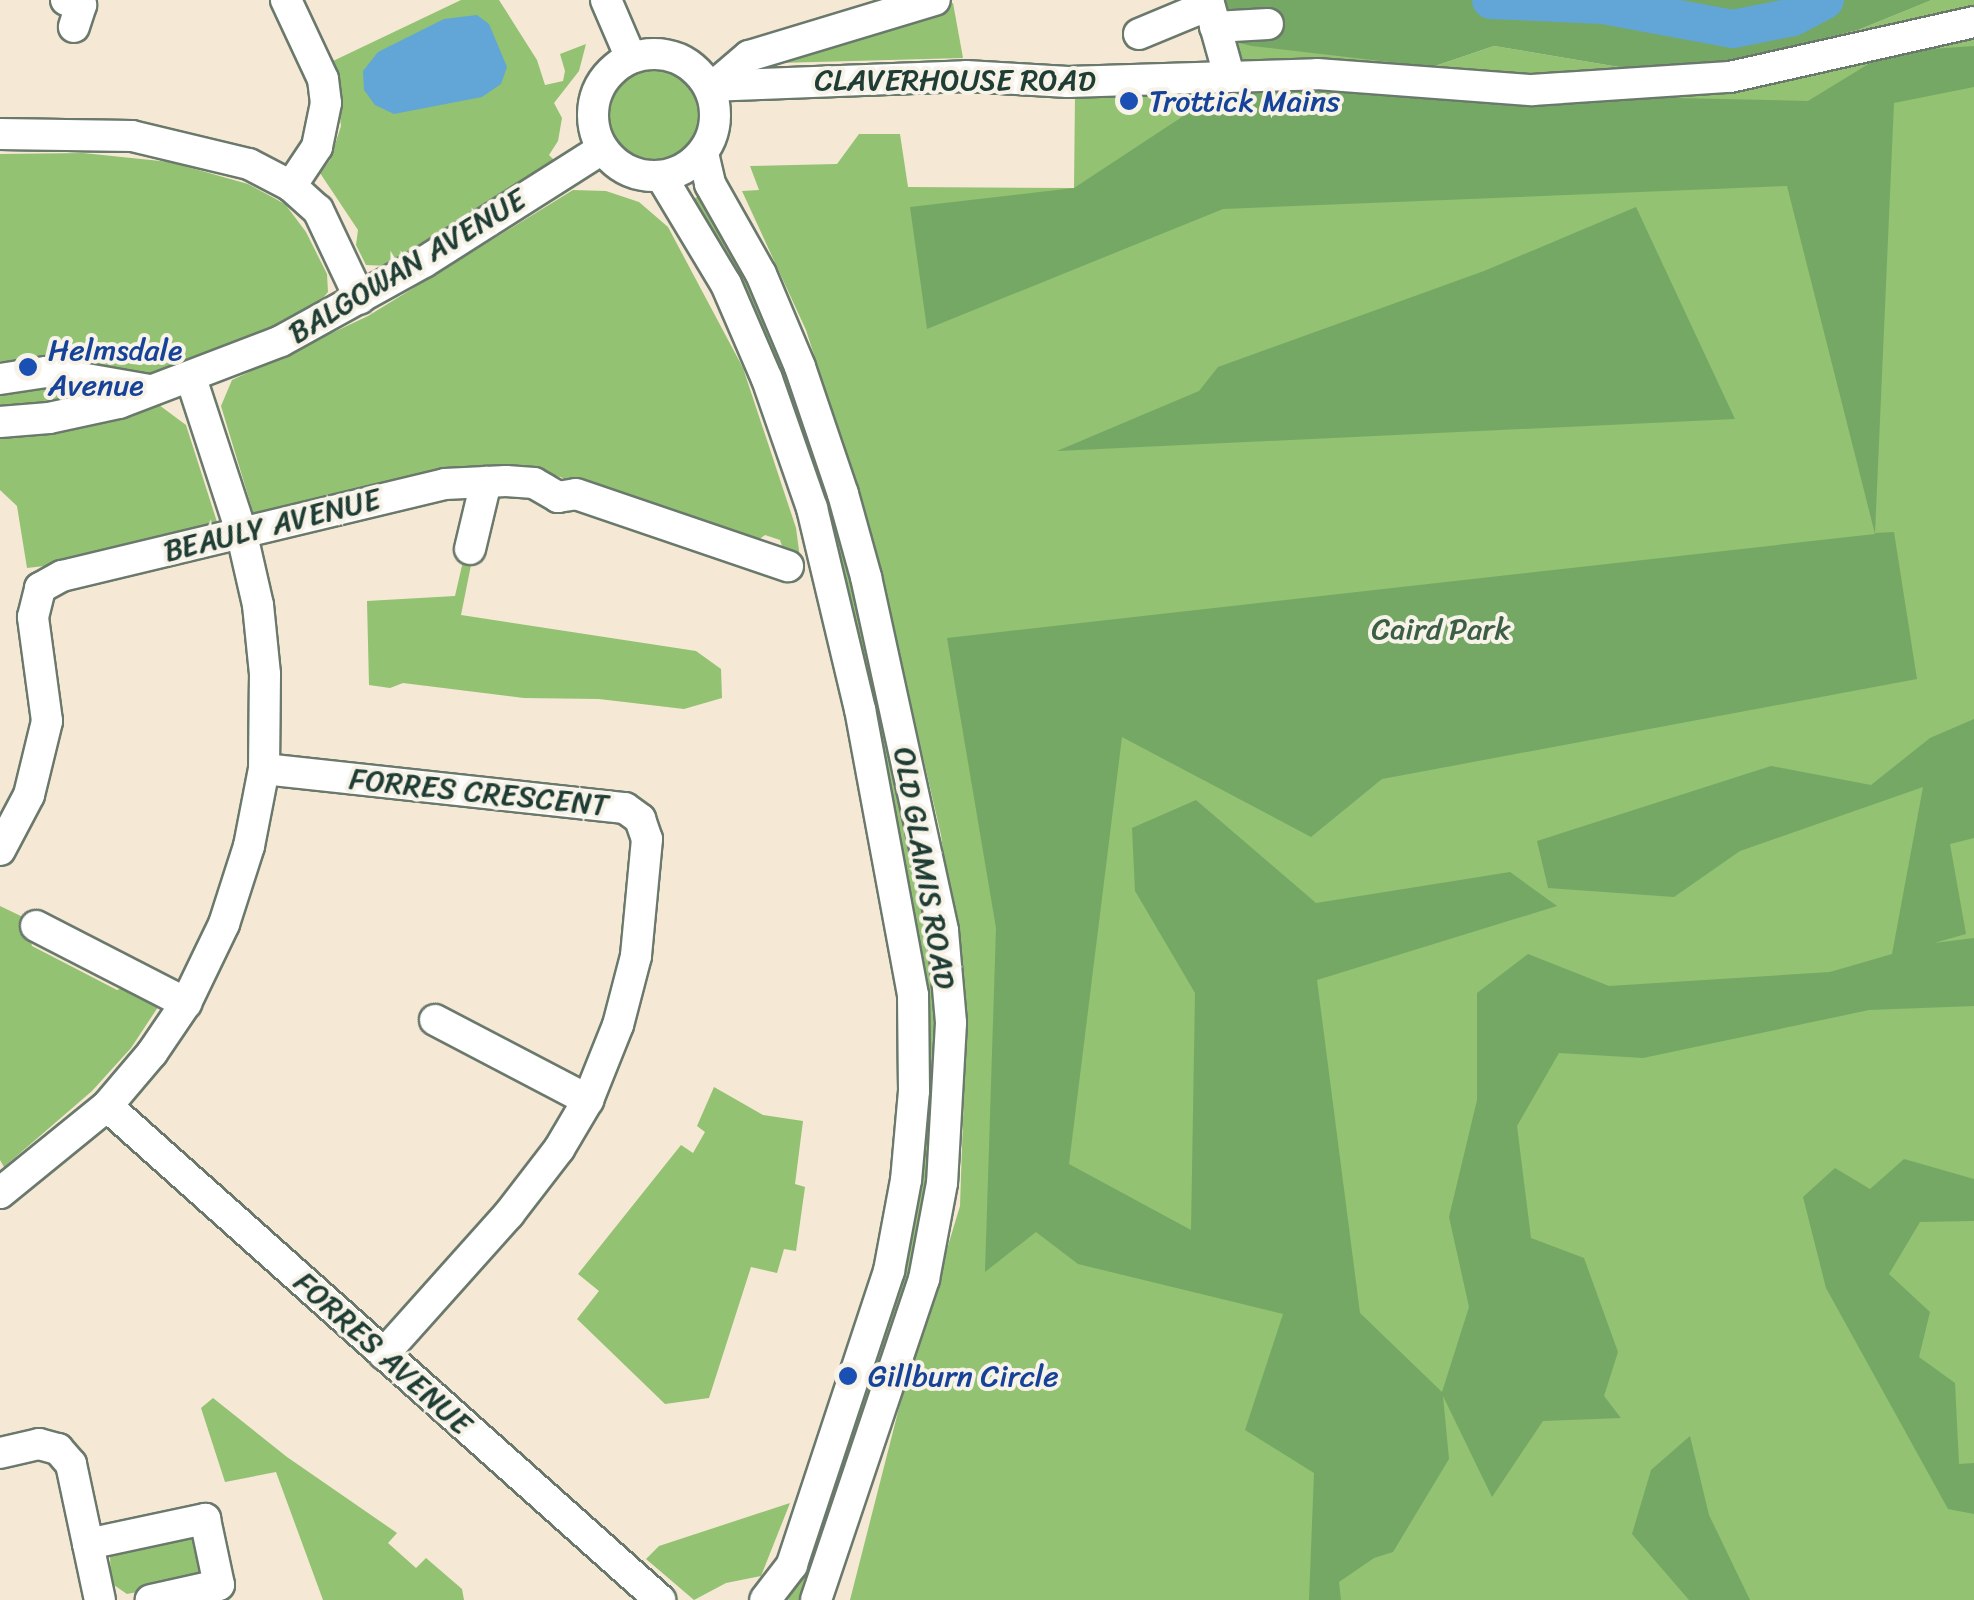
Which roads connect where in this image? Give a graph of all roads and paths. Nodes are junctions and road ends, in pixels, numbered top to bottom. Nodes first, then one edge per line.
1 (286, 0) edge
2 (606, 0) edge
3 (934, 0) edge
4 (1211, 11) edge
5 (1974, 22) edge
6 (1268, 24) dead end
7 (1139, 34) dead end
8 (631, 58) junction
9 (1229, 75) junction
10 (712, 86) junction
11 (0, 134) edge
12 (602, 149) junction
13 (703, 153) junction
14 (660, 176) junction
15 (291, 186) junction
16 (360, 300) junction
17 (191, 378) junction
18 (0, 379) edge
19 (149, 390) junction
20 (0, 422) edge
21 (486, 482) junction
22 (241, 532) junction
23 (470, 549) dead end
24 (776, 555) dead end
25 (264, 769) junction
26 (0, 850) edge
27 (36, 926) dead end
28 (186, 1002) junction
29 (435, 1020) dead end
30 (914, 1092) junction
31 (950, 1092) junction
32 (588, 1100) junction
33 (107, 1106) junction
34 (2, 1186) edge
35 (384, 1354) junction
36 (0, 1453) edge
37 (88, 1544) junction
38 (100, 1600) edge
39 (151, 1600) edge
40 (660, 1600) edge
41 (765, 1600) edge
42 (816, 1600) edge

1 - 15 street
2 - 8 street
3 - 10 street
4 - 6 street
4 - 7 street
4 - 9 street
5 - 9 street, CLAVERHOUSE ROAD
8 - 10 street
8 - 12 street
9 - 10 street, CLAVERHOUSE ROAD
10 - 13 street, OLD GLAMIS ROAD
11 - 15 street
12 - 14 street
12 - 16 street, BALGOWAN AVENUE
13 - 14 street
13 - 31 street, OLD GLAMIS ROAD
14 - 30 street, OLD GLAMIS ROAD
15 - 16 street
16 - 17 street, BALGOWAN AVENUE
17 - 19 street, BALGOWAN AVENUE
17 - 22 street
18 - 19 street, BALGOWAN AVENUE
19 - 20 street, BALGOWAN AVENUE
21 - 22 street, BEAULY AVENUE
21 - 23 street
21 - 24 street, BEAULY AVENUE
22 - 25 street
22 - 26 street, BEAULY AVENUE
25 - 28 street
25 - 32 street, FORRES CRESCENT
27 - 28 street
28 - 33 street
29 - 32 street
30 - 31 street
30 - 41 street, OLD GLAMIS ROAD
31 - 42 street, OLD GLAMIS ROAD
32 - 35 street, FORRES CRESCENT
33 - 34 street
33 - 35 street, FORRES AVENUE
35 - 40 street, FORRES AVENUE
36 - 37 street
37 - 38 street
37 - 39 street

